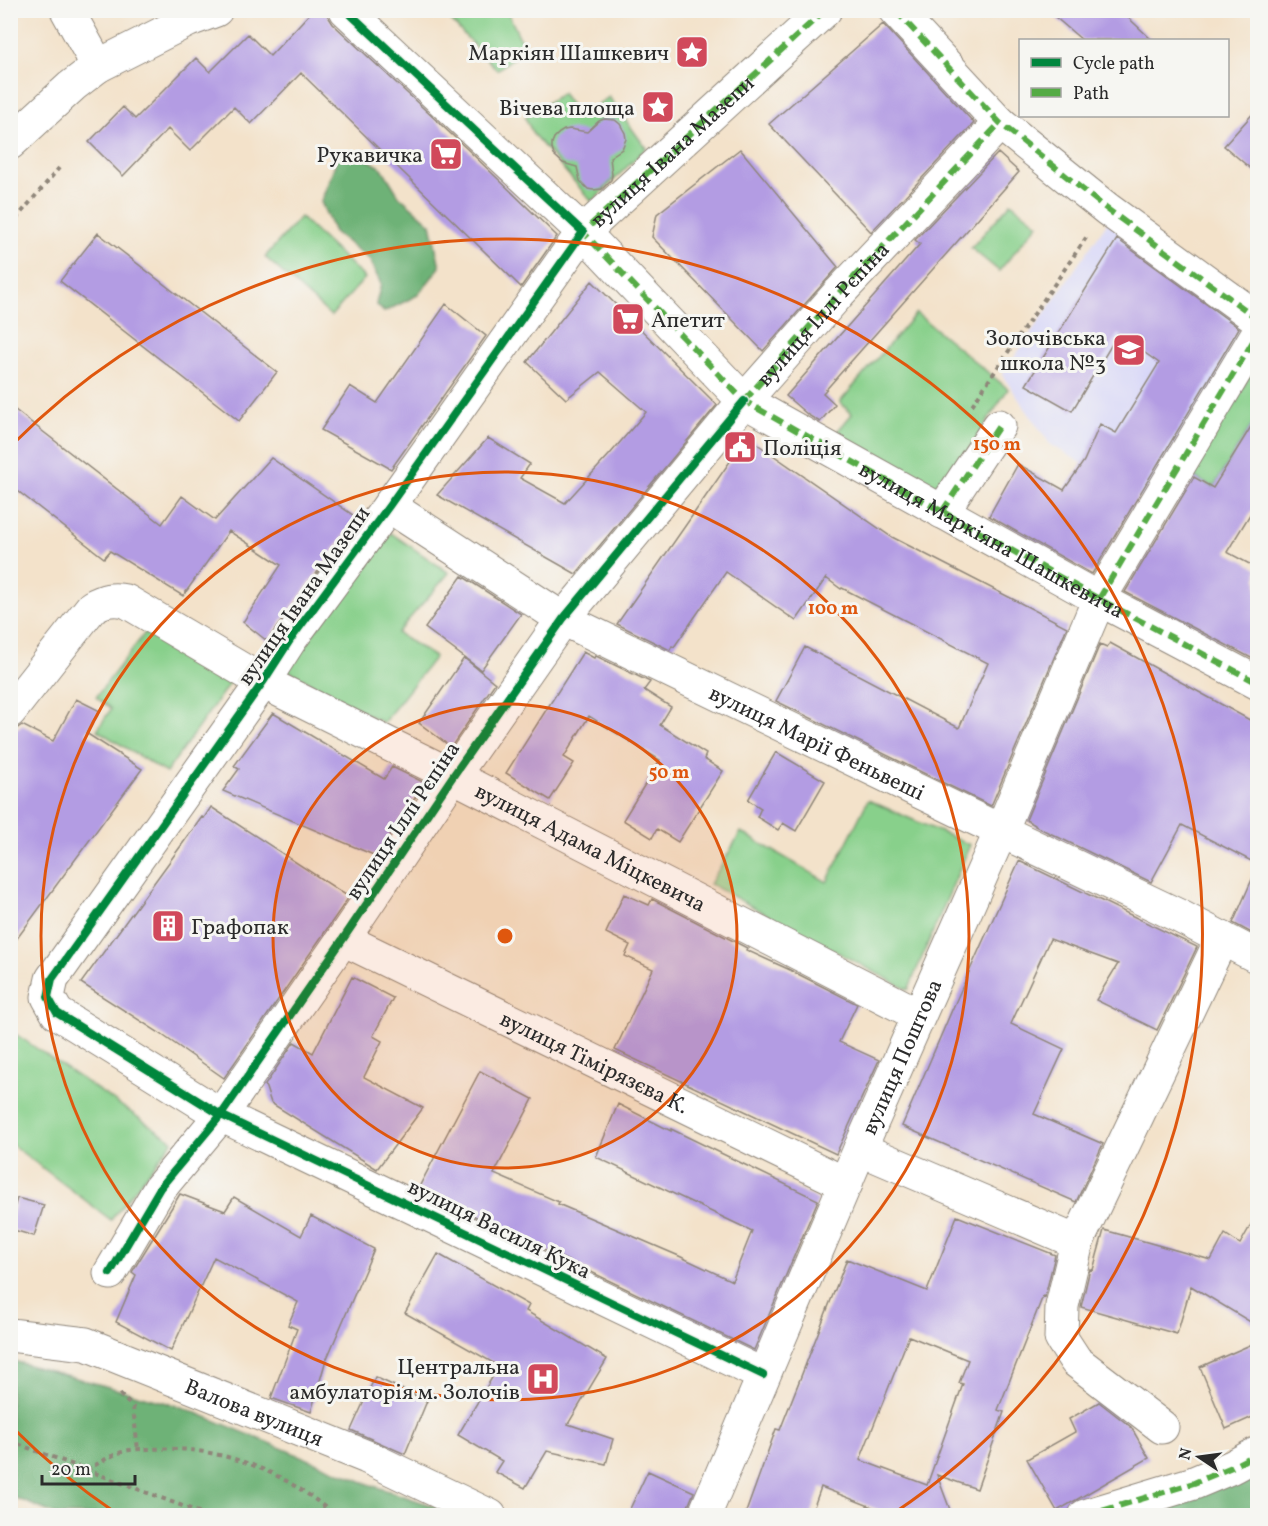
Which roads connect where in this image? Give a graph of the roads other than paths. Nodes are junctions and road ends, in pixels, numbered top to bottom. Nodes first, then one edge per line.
1 (67, 10) edge
2 (346, 10) edge
3 (825, 10) edge
4 (895, 10) edge
5 (196, 14) edge
6 (98, 66) junction
7 (1000, 123) junction
8 (10, 143) edge
9 (583, 232) junction
10 (1257, 319) edge
11 (1257, 333) edge
12 (744, 401) junction
13 (999, 426) dead end
14 (389, 506) junction
15 (942, 512) junction
16 (1099, 599) junction
17 (563, 619) junction
18 (263, 682) junction
19 (1257, 683) edge
20 (10, 711) edge
21 (453, 776) junction
22 (1000, 831) junction
23 (1222, 938) junction
24 (343, 939) junction
25 (1257, 957) edge
26 (52, 979) joint
27 (919, 1015) junction
28 (221, 1114) junction
29 (860, 1149) junction
30 (846, 1184) junction
31 (1077, 1242) junction
32 (110, 1273) dead end
33 (10, 1335) edge
34 (763, 1375) junction
35 (1162, 1427) dead end
36 (1257, 1453) edge
37 (490, 1515) edge
38 (704, 1515) edge
39 (1085, 1515) edge

1 - 6 street
2 - 9 street, вулиця Маркіяна Шашкевича
3 - 9 street, вулиця Івана Мазепи
4 - 7 street
5 - 6 street
6 - 8 street
7 - 10 street
7 - 12 street, вулиця Іллі Рєпіна
9 - 12 street, вулиця Маркіяна Шашкевича
9 - 14 street, вулиця Івана Мазепи
11 - 16 street, вулиця Поштова
12 - 15 street, вулиця Маркіяна Шашкевича
12 - 17 street, вулиця Іллі Рєпіна
13 - 15 street
14 - 17 street, вулиця Марії Феньвеші
14 - 18 street, вулиця Івана Мазепи
15 - 16 street, вулиця Маркіяна Шашкевича
16 - 19 street, вулиця Маркіяна Шашкевича
16 - 22 street, вулиця Поштова
17 - 21 street, вулиця Іллі Рєпіна
17 - 22 street, вулиця Марії Феньвеші
18 - 20 street, вулиця Адама Міцкевича
18 - 21 street, вулиця Адама Міцкевича
18 - 26 street, вулиця Івана Мазепи
21 - 24 street, вулиця Іллі Рєпіна
21 - 27 street, вулиця Адама Міцкевича
22 - 23 street, вулиця Марії Феньвеші
22 - 27 street, вулиця Поштова
23 - 25 street, вулиця Марії Феньвеші
23 - 31 street
24 - 28 street, вулиця Іллі Рєпіна
24 - 30 street, вулиця Тімірязєва К.
26 - 28 street, вулиця Василя Кука
27 - 29 street, вулиця Поштова
28 - 32 street, вулиця Іллі Рєпіна
28 - 34 street, вулиця Василя Кука
29 - 30 street, вулиця Поштова
29 - 31 street
30 - 34 street, вулиця Поштова
31 - 35 street
33 - 37 street, Валова вулиця
34 - 38 street, вулиця Поштова
36 - 39 street

